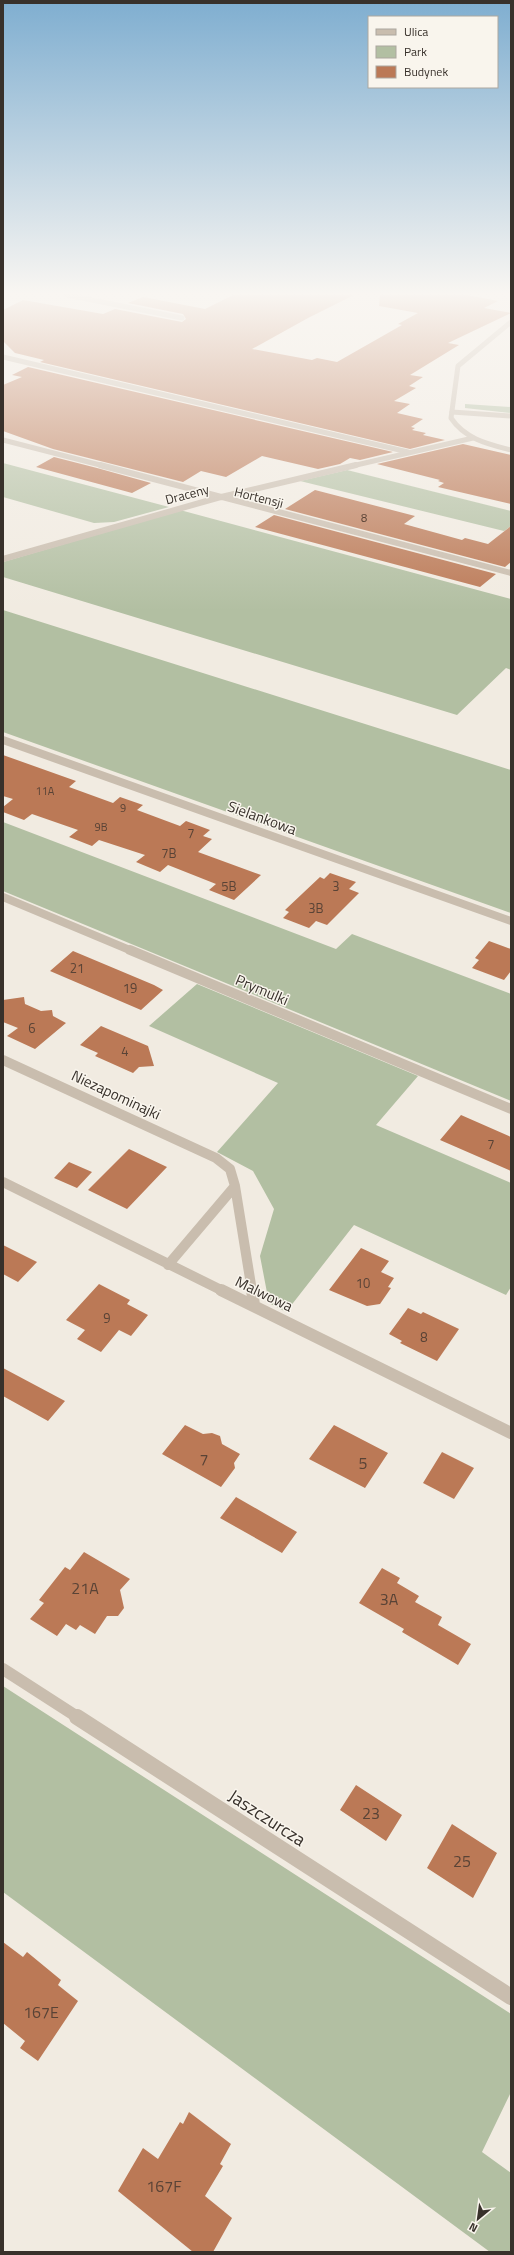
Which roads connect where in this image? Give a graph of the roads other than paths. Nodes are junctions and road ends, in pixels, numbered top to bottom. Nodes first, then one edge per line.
1 (187, 400) edge
2 (454, 400) edge
3 (452, 412) junction
4 (511, 416) edge
5 (473, 438) junction
6 (3, 440) edge
7 (511, 450) edge
8 (412, 453) junction
9 (218, 498) junction
10 (3, 559) edge
11 (511, 573) edge
12 (3, 740) edge
13 (3, 897) edge
14 (511, 921) edge
15 (3, 1060) edge
16 (511, 1109) edge
17 (3, 1182) edge
18 (235, 1186) junction
19 (168, 1265) junction
20 (254, 1305) junction
21 (511, 1433) edge
22 (3, 1669) edge
23 (511, 1997) edge

1 - 8 street
2 - 3 street
3 - 4 street
3 - 5 street
5 - 7 street
5 - 8 street, Draceny
6 - 9 street, Hortensji
8 - 9 street, Draceny
9 - 10 street, Draceny
9 - 11 street, Hortensji
12 - 14 street, Sielankowa
13 - 16 street, Prymulki
15 - 18 street, Niezapominajki
17 - 19 street, Malwowa
18 - 19 street
18 - 20 street, Niezapominajki
19 - 20 street, Malwowa
20 - 21 street, Malwowa
22 - 23 street, Jaszczurcza

